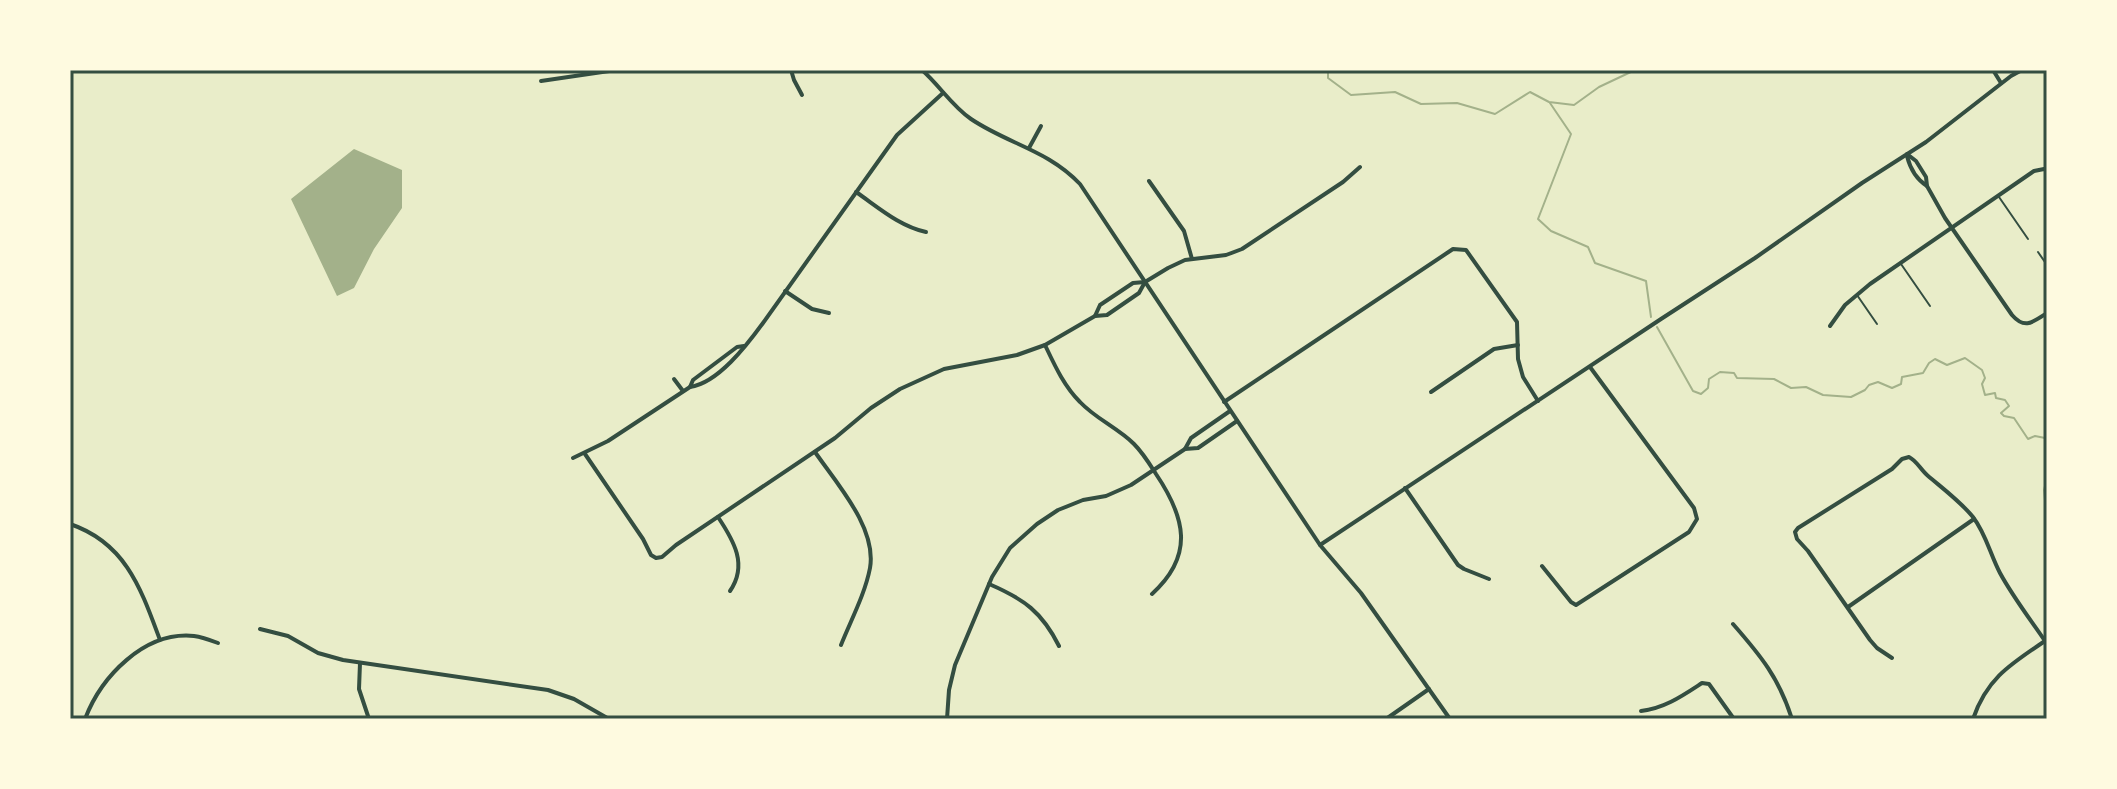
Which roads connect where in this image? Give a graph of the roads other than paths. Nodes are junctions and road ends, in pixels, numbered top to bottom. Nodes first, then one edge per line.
1 (616, 70) edge
2 (791, 70) edge
3 (922, 70) edge
4 (1993, 70) edge
5 (2022, 70) edge
6 (541, 81) dead end
7 (2001, 83) junction
8 (943, 93) junction
9 (802, 95) dead end
10 (1041, 126) dead end
11 (1029, 148) junction
12 (1907, 154) junction
13 (1360, 167) dead end
14 (2047, 170) edge
15 (1149, 181) dead end
16 (856, 192) junction
17 (1998, 196) junction
18 (1952, 228) junction
19 (926, 232) dead end
20 (2028, 239) dead end
21 (2038, 252) dead end
22 (1192, 259) junction
23 (1901, 263) junction
24 (2047, 265) edge
25 (1145, 282) junction
26 (785, 291) junction
27 (1856, 294) junction
28 (1930, 306) dead end
29 (829, 313) dead end
30 (2047, 313) edge
31 (1095, 316) junction
32 (1877, 324) dead end
33 (1830, 326) dead end
34 (1045, 345) junction
35 (1518, 345) junction
36 (1590, 367) junction
37 (674, 379) dead end
38 (683, 391) junction
39 (1431, 392) dead end
40 (1538, 401) junction
41 (1224, 402) junction
42 (1230, 411) junction
43 (1237, 421) junction
44 (1185, 449) junction
45 (815, 452) junction
46 (585, 454) junction
47 (573, 458) dead end
48 (1154, 470) junction
49 (1405, 488) junction
50 (718, 517) junction
51 (1974, 519) junction
52 (70, 524) edge
53 (1320, 545) junction
54 (1542, 566) dead end
55 (1489, 579) dead end
56 (989, 584) junction
57 (730, 591) dead end
58 (1152, 594) dead end
59 (1848, 607) junction
60 (1733, 624) dead end
61 (260, 629) dead end
62 (161, 641) junction
63 (2046, 641) edge
64 (218, 643) dead end
65 (841, 645) dead end
66 (1059, 646) dead end
67 (1892, 658) dead end
68 (360, 663) junction
69 (1429, 689) junction
70 (1641, 711) dead end
71 (85, 719) edge
72 (369, 719) edge
73 (609, 719) edge
74 (947, 719) edge
75 (1386, 719) edge
76 (1450, 719) edge
77 (1734, 719) edge
78 (1792, 719) edge
79 (1973, 719) edge

1 - 6 street
2 - 9 street
3 - 8 street
4 - 7 street
5 - 7 street
7 - 12 street
8 - 11 street
8 - 16 street
10 - 11 street
11 - 25 street
12 - 18 street
12 - 36 street
13 - 22 street
14 - 17 street
15 - 22 street
16 - 19 street
16 - 26 street
17 - 18 street
17 - 20 lane
18 - 23 street
18 - 30 street
21 - 24 lane
22 - 25 street
23 - 27 street
23 - 28 lane
25 - 31 street
25 - 31 street
25 - 41 street
26 - 29 street
26 - 38 street
27 - 32 lane
27 - 33 street
31 - 34 street
34 - 45 street
34 - 48 street
35 - 39 street
35 - 40 street
35 - 41 street
36 - 40 street
36 - 54 street
37 - 38 street
38 - 46 street
40 - 49 street
41 - 42 street
42 - 43 street
42 - 44 street
43 - 44 street
43 - 53 street
44 - 48 street
45 - 50 street
45 - 65 street
46 - 47 street
46 - 50 street
48 - 56 street
48 - 58 street
49 - 53 street
49 - 55 street
50 - 57 street
51 - 59 street
51 - 59 street
51 - 63 street
52 - 62 street
53 - 69 street
56 - 66 street
56 - 74 street
59 - 67 street
60 - 78 street
61 - 68 street
62 - 64 street
62 - 71 street
63 - 79 street
68 - 72 street
68 - 73 street
69 - 75 street
69 - 76 street
70 - 77 street

